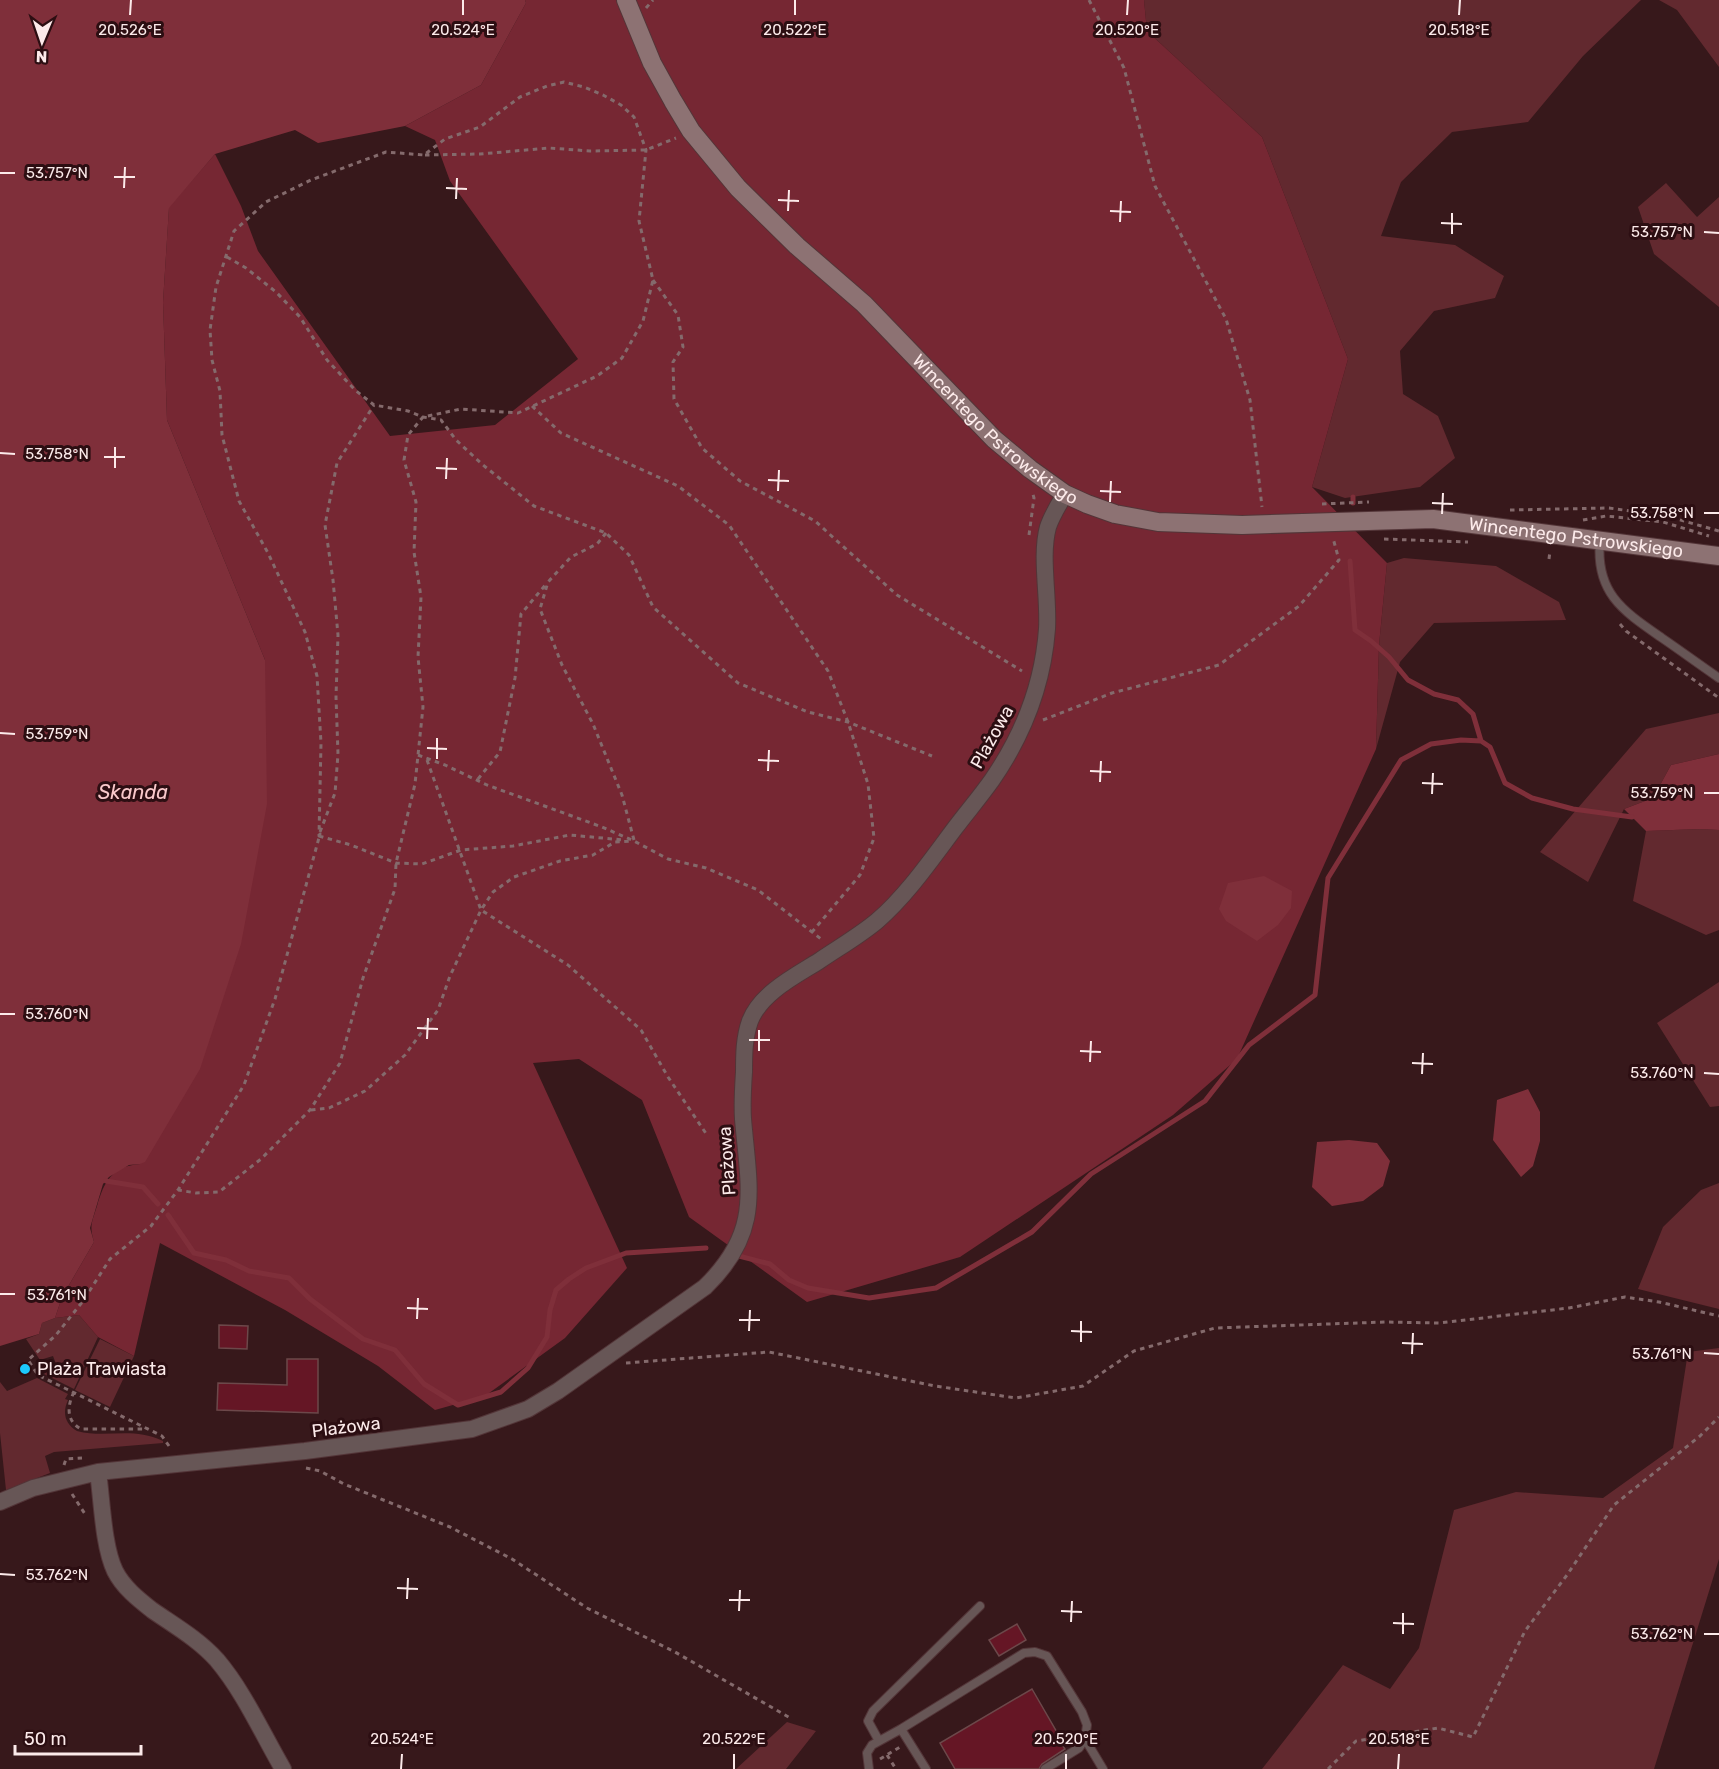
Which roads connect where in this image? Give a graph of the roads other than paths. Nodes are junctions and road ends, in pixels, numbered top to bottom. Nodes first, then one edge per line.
1 (626, 0) edge
2 (1065, 494) junction
3 (1600, 540) junction
4 (1719, 556) edge
5 (1719, 678) edge
6 (98, 1472) junction
7 (0, 1502) edge
8 (980, 1606) dead end
9 (901, 1729) junction
10 (1085, 1739) junction
11 (879, 1741) junction
12 (868, 1768) edge
13 (283, 1769) edge
14 (926, 1769) edge
15 (1045, 1769) edge
16 (1103, 1769) edge

1 - 2 street, Wincentego Pstrowskiego
2 - 3 street, Wincentego Pstrowskiego
2 - 6 street, Plażowa
3 - 4 street, Wincentego Pstrowskiego
3 - 5 lane
6 - 7 street, Plażowa
6 - 13 street
8 - 11 lane
9 - 10 lane
9 - 11 lane
9 - 14 lane
10 - 15 lane
10 - 16 lane
11 - 12 lane

